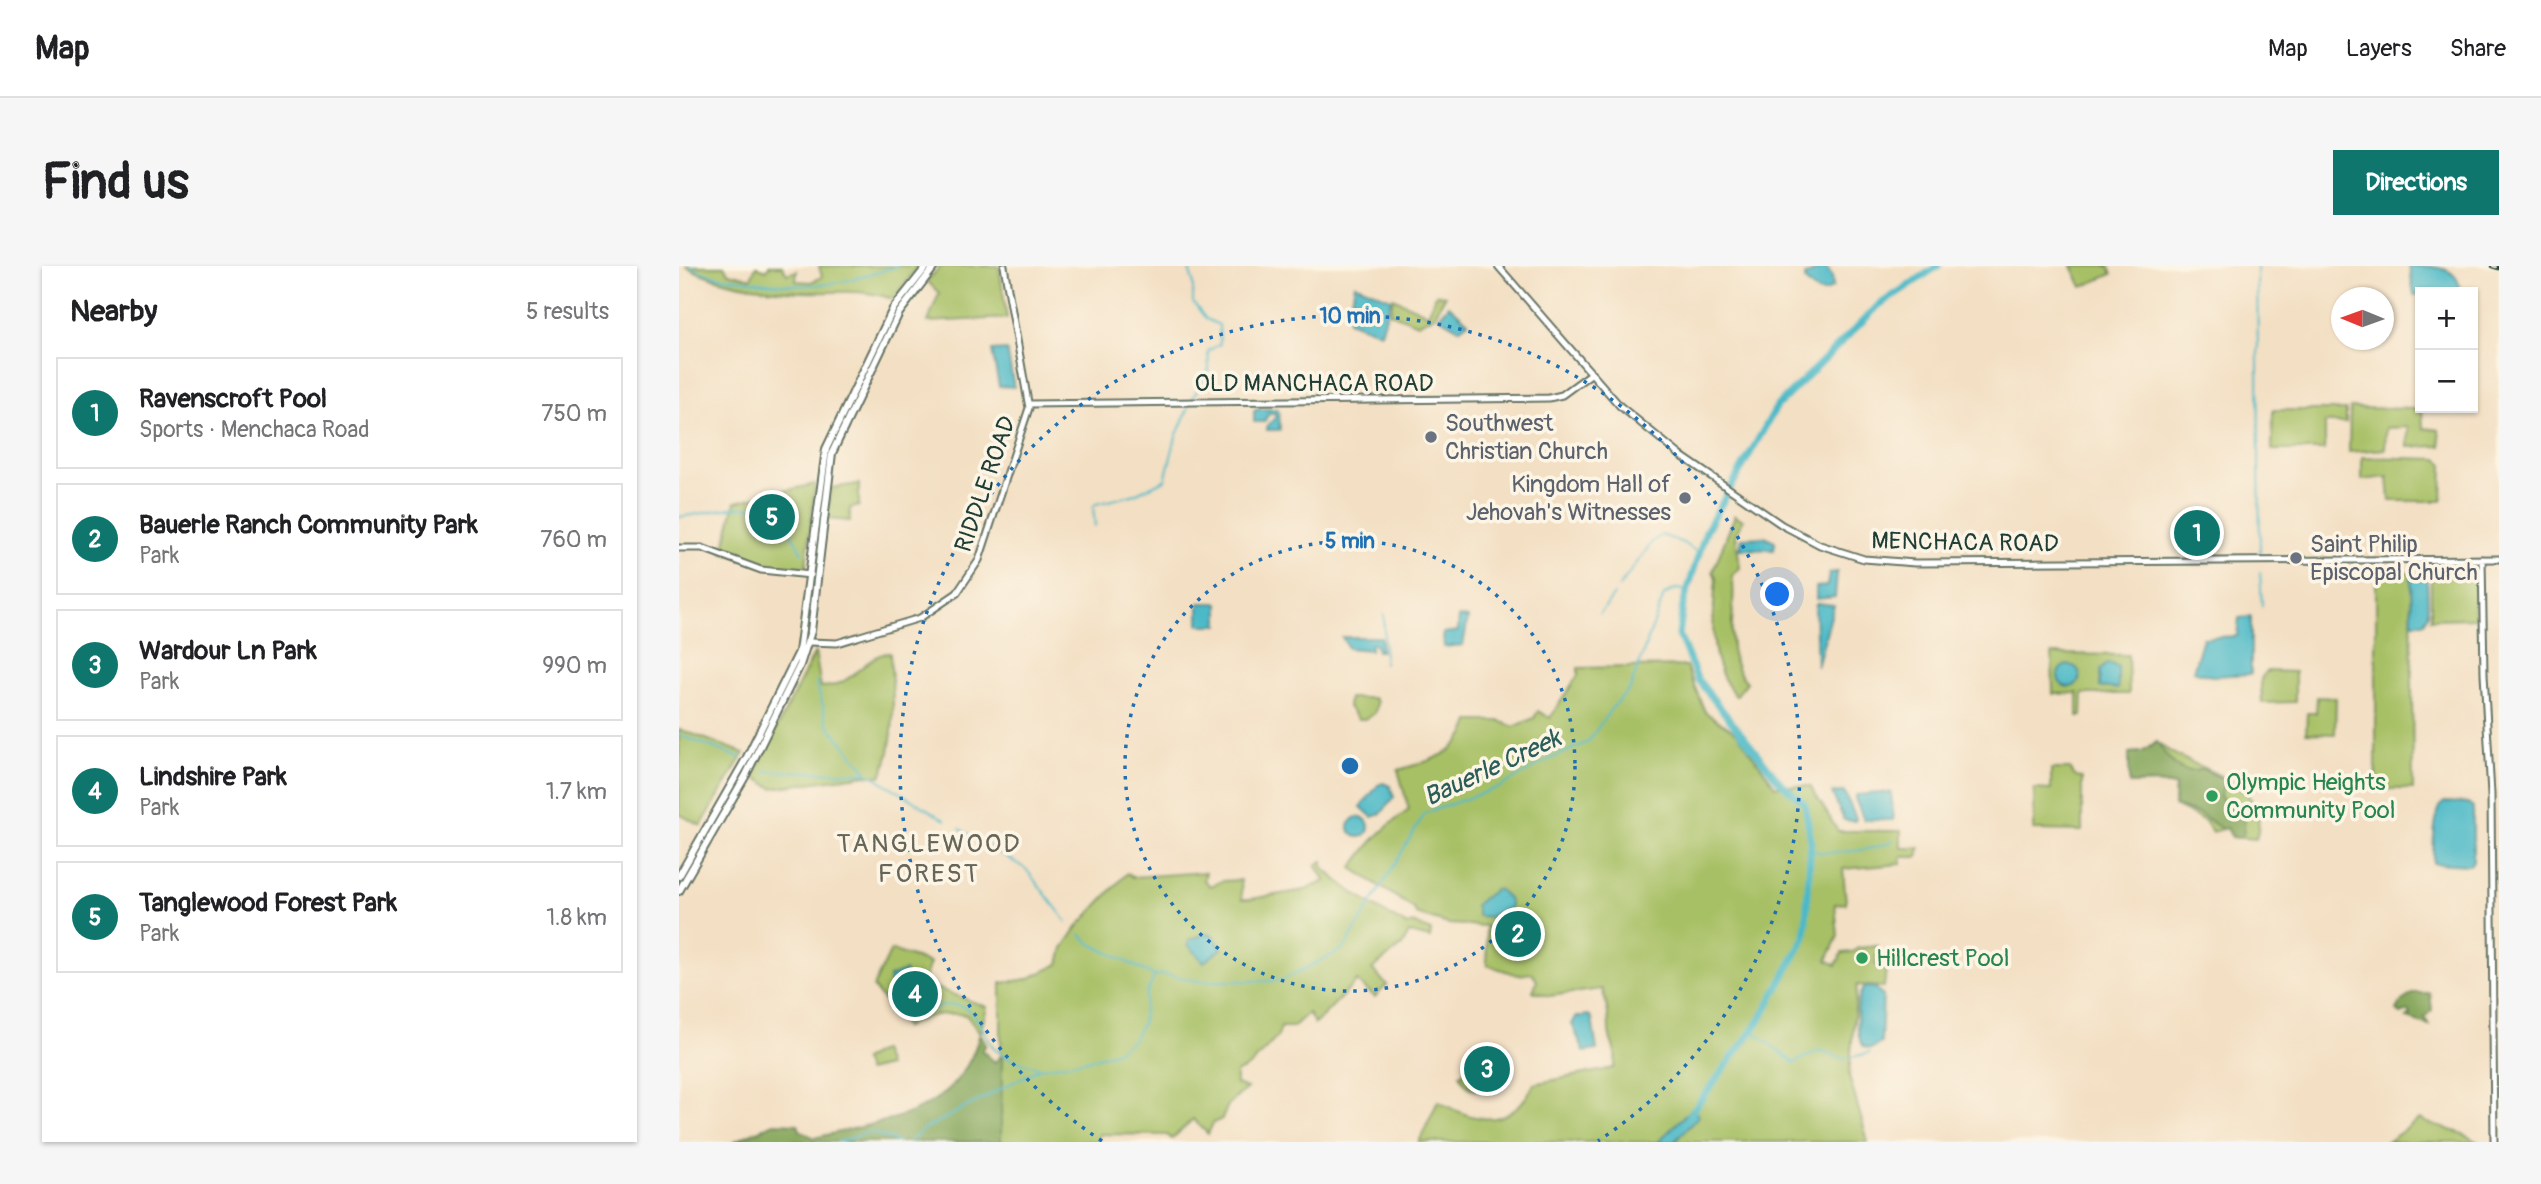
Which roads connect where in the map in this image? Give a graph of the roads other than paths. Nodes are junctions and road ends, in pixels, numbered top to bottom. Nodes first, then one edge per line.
1 (926, 266) edge
2 (935, 266) edge
3 (1004, 266) edge
4 (1498, 266) edge
5 (1592, 373) junction
6 (1029, 404) junction
7 (679, 548) edge
8 (2482, 559) junction
9 (2499, 559) edge
10 (814, 575) junction
11 (809, 642) junction
12 (679, 876) edge
13 (679, 891) edge
14 (2496, 1070) edge
15 (2494, 1142) edge

1 - 10 main road
2 - 10 main road
3 - 6 street, RIDDLE ROAD
4 - 5 street, MENCHACA ROAD
5 - 6 street, OLD MANCHACA ROAD
5 - 8 street, MENCHACA ROAD
6 - 11 street, RIDDLE ROAD
7 - 10 street
8 - 9 street, MENCHACA ROAD
8 - 14 street
10 - 11 main road
10 - 12 main road
11 - 13 main road
14 - 15 street

